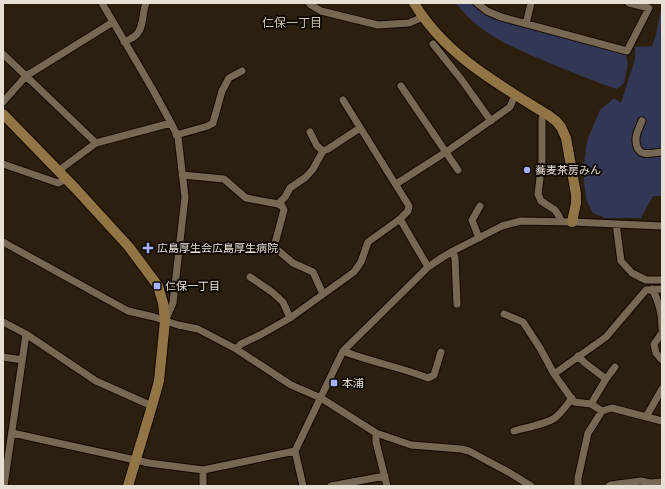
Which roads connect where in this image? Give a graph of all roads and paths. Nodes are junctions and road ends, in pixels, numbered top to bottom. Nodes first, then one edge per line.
1 (102, 3) edge
2 (146, 3) edge
3 (309, 3) edge
4 (414, 3) edge
5 (477, 3) edge
6 (532, 3) edge
7 (630, 3) edge
8 (423, 17) junction
9 (113, 22) junction
10 (526, 24) junction
11 (124, 42) junction
12 (433, 44) dead end
13 (3, 54) edge
14 (242, 71) dead end
15 (26, 76) junction
16 (401, 86) dead end
17 (515, 95) junction
18 (343, 100) dead end
19 (3, 102) edge
20 (544, 113) junction
21 (3, 114) edge
22 (491, 121) junction
23 (642, 121) dead end
24 (171, 122) junction
25 (360, 128) junction
26 (310, 132) dead end
27 (176, 135) junction
28 (96, 143) junction
29 (323, 151) junction
30 (446, 152) junction
31 (662, 152) edge
32 (3, 164) edge
33 (458, 170) dead end
34 (58, 171) junction
35 (182, 175) junction
36 (66, 179) junction
37 (396, 184) junction
38 (278, 204) junction
39 (480, 206) dead end
40 (400, 219) junction
41 (561, 222) junction
42 (572, 222) junction
43 (616, 224) junction
44 (662, 226) edge
45 (479, 238) junction
46 (3, 242) edge
47 (453, 251) junction
48 (428, 267) junction
49 (250, 277) dead end
50 (662, 280) edge
51 (652, 289) junction
52 (662, 289) edge
53 (323, 294) junction
54 (456, 304) dead end
55 (504, 314) dead end
56 (290, 318) junction
57 (165, 321) junction
58 (3, 322) edge
59 (662, 328) edge
60 (662, 333) edge
61 (26, 334) junction
62 (236, 349) junction
63 (343, 351) junction
64 (440, 352) dead end
65 (578, 356) junction
66 (3, 357) edge
67 (22, 360) junction
68 (662, 360) edge
69 (616, 367) dead end
70 (554, 374) junction
71 (606, 379) junction
72 (662, 389) edge
73 (321, 398) junction
74 (572, 398) junction
75 (591, 404) junction
76 (152, 406) junction
77 (602, 410) junction
78 (646, 416) junction
79 (662, 421) edge
80 (514, 431) dead end
81 (12, 433) junction
82 (376, 433) junction
83 (295, 451) junction
84 (136, 460) junction
85 (203, 470) junction
86 (385, 476) junction
87 (662, 482) edge
88 (4, 486) edge
89 (128, 486) edge
90 (203, 486) edge
91 (303, 486) edge
92 (331, 486) edge
93 (387, 486) edge
94 (531, 486) edge
95 (578, 486) edge
96 (610, 486) edge

1 - 9 street
2 - 11 street
3 - 8 street
4 - 8 street
5 - 10 street
6 - 10 street
7 - 10 street
8 - 17 street
9 - 11 street
9 - 15 street
11 - 24 street
12 - 22 street
13 - 15 street
14 - 27 street
15 - 19 street
15 - 28 street
16 - 30 street
17 - 20 street
17 - 22 street
18 - 25 street
20 - 41 street
20 - 42 street
21 - 34 street
22 - 30 street
23 - 31 street
24 - 27 street
24 - 28 street
25 - 29 street
25 - 37 street
26 - 29 street
27 - 35 street
28 - 34 street
29 - 38 street
30 - 33 street
30 - 37 street
32 - 36 street
34 - 36 street
35 - 38 street
35 - 57 street
36 - 57 street
37 - 40 street
38 - 53 street
39 - 45 street
40 - 48 street
40 - 53 street
41 - 42 street
41 - 45 street
42 - 43 street
43 - 44 street
43 - 50 street
45 - 47 street
46 - 57 street
47 - 48 street
47 - 54 street
48 - 63 street
49 - 56 street
51 - 52 street
51 - 59 street
51 - 65 street
53 - 56 street
55 - 70 street
56 - 62 street
57 - 62 street
57 - 76 street
58 - 61 street
60 - 68 street
61 - 67 street
61 - 76 street
62 - 73 street
63 - 64 street
63 - 73 street
65 - 70 street
65 - 71 street
66 - 67 street
67 - 81 street
69 - 71 street
70 - 74 street
71 - 75 street
72 - 78 street
73 - 82 street
73 - 83 street
74 - 75 street
74 - 80 street
75 - 77 street
76 - 84 street
77 - 78 street
77 - 95 street
78 - 79 street
81 - 84 street
81 - 88 street
82 - 86 street
82 - 94 street
83 - 85 street
83 - 91 street
84 - 85 street
84 - 89 street
85 - 90 street
86 - 92 street
86 - 93 street
87 - 96 street

